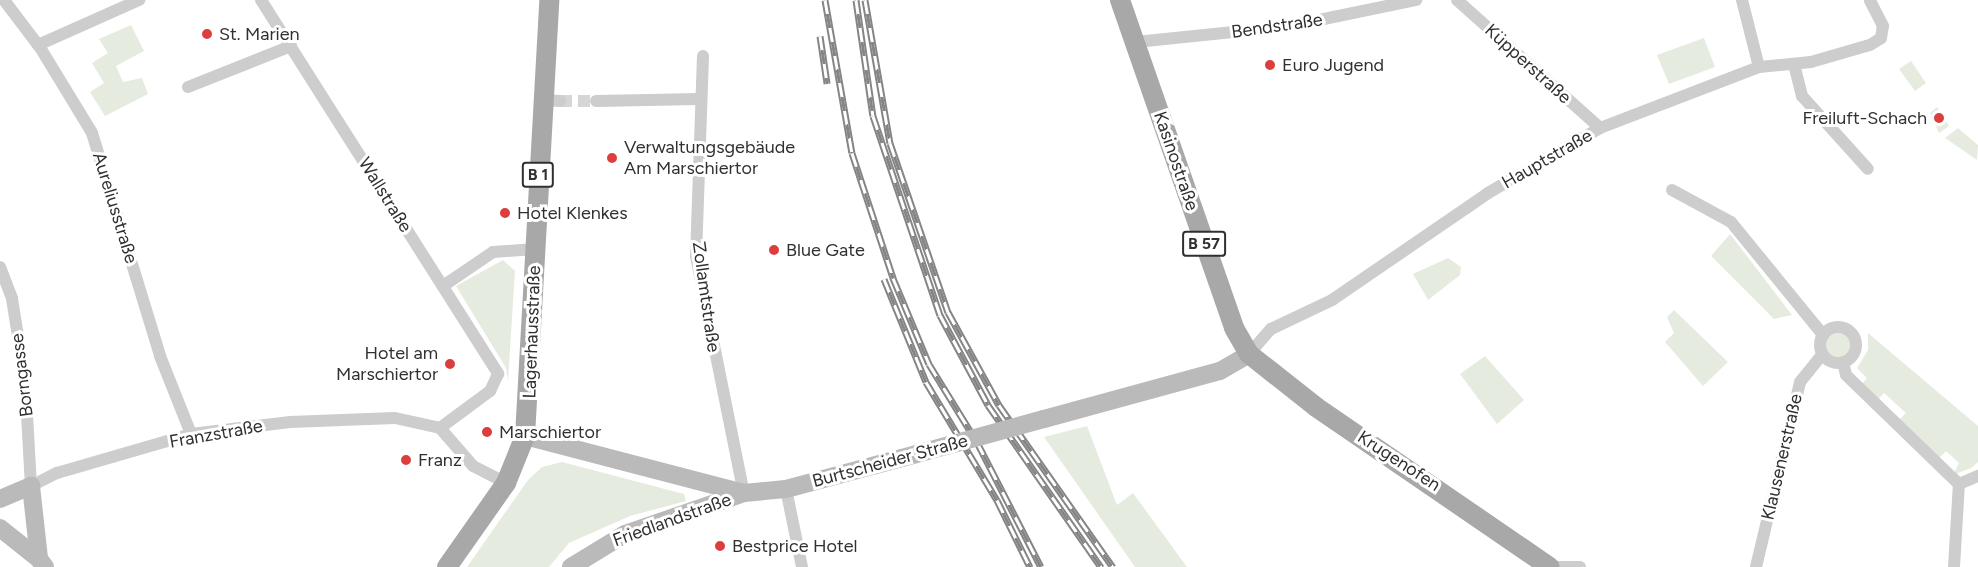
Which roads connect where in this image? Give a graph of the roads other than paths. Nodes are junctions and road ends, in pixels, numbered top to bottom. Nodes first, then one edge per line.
1 (4, 0) edge
2 (139, 0) edge
3 (549, 0) edge
4 (1120, 0) edge
5 (1416, 0) edge
6 (1457, 0) edge
7 (1742, 0) edge
8 (1870, 0) edge
9 (263, 1) edge
10 (1136, 42) junction
11 (38, 45) junction
12 (291, 46) junction
13 (703, 56) dead end
14 (1794, 64) junction
15 (1759, 67) junction
16 (188, 87) dead end
17 (699, 99) junction
18 (596, 101) tunnel mouth
19 (1600, 128) junction
20 (1868, 169) dead end
21 (1672, 190) dead end
22 (534, 249) junction
23 (0, 267) edge
24 (443, 286) junction
25 (1823, 335) junction
26 (1249, 354) junction
27 (1823, 354) junction
28 (1843, 362) junction
29 (440, 428) junction
30 (191, 434) junction
31 (525, 436) junction
32 (1978, 476) edge
33 (506, 483) junction
34 (1959, 484) junction
35 (31, 486) junction
36 (786, 489) junction
37 (744, 493) junction
38 (0, 499) edge
39 (0, 528) edge
40 (42, 563) edge
41 (447, 567) edge
42 (571, 567) edge
43 (802, 567) edge
44 (1550, 567) edge
45 (1556, 567) edge
46 (1580, 567) edge
47 (1756, 567) edge
48 (1954, 567) edge

1 - 11 street, Aureliusstraße
2 - 11 street
3 - 22 main road, Lagerhausstraße / B 1
4 - 10 main road, Kasinostraße / B 57
5 - 10 street, Bendstraße
6 - 19 street, Küpperstraße
7 - 15 street
8 - 14 street, Hauptstraße
9 - 12 street, Wallstraße
10 - 26 main road, Kasinostraße / B 57
11 - 30 street, Aureliusstraße
12 - 16 street
12 - 24 street, Wallstraße
13 - 17 street, Zollamtstraße
14 - 15 street, Hauptstraße
14 - 20 street
15 - 19 street, Hauptstraße
17 - 18 street
17 - 37 street, Zollamtstraße
19 - 26 street, Hauptstraße
21 - 25 street
22 - 24 street, Lagerhausstraße
22 - 31 main road, Lagerhausstraße / B 1
23 - 35 street, Borngasse
24 - 29 street, Wallstraße
25 - 27 street
25 - 28 street
26 - 36 main road, Burtscheider Straße, bridge
26 - 44 main road, Krugenofen / B 57
27 - 28 street
27 - 47 street, Klausenerstraße
28 - 34 street
29 - 30 street, Franzstraße
29 - 33 street
30 - 35 street, Franzstraße
31 - 33 main road, Lagerhausstraße / B 1
31 - 37 main road, Burtscheider Straße
32 - 34 street
33 - 41 main road, B 1
34 - 48 street
35 - 38 main road, Franzstraße
35 - 40 main road
36 - 37 main road, Burtscheider Straße
36 - 43 street
37 - 42 main road, Friedlandstraße
39 - 40 main road
45 - 46 street

